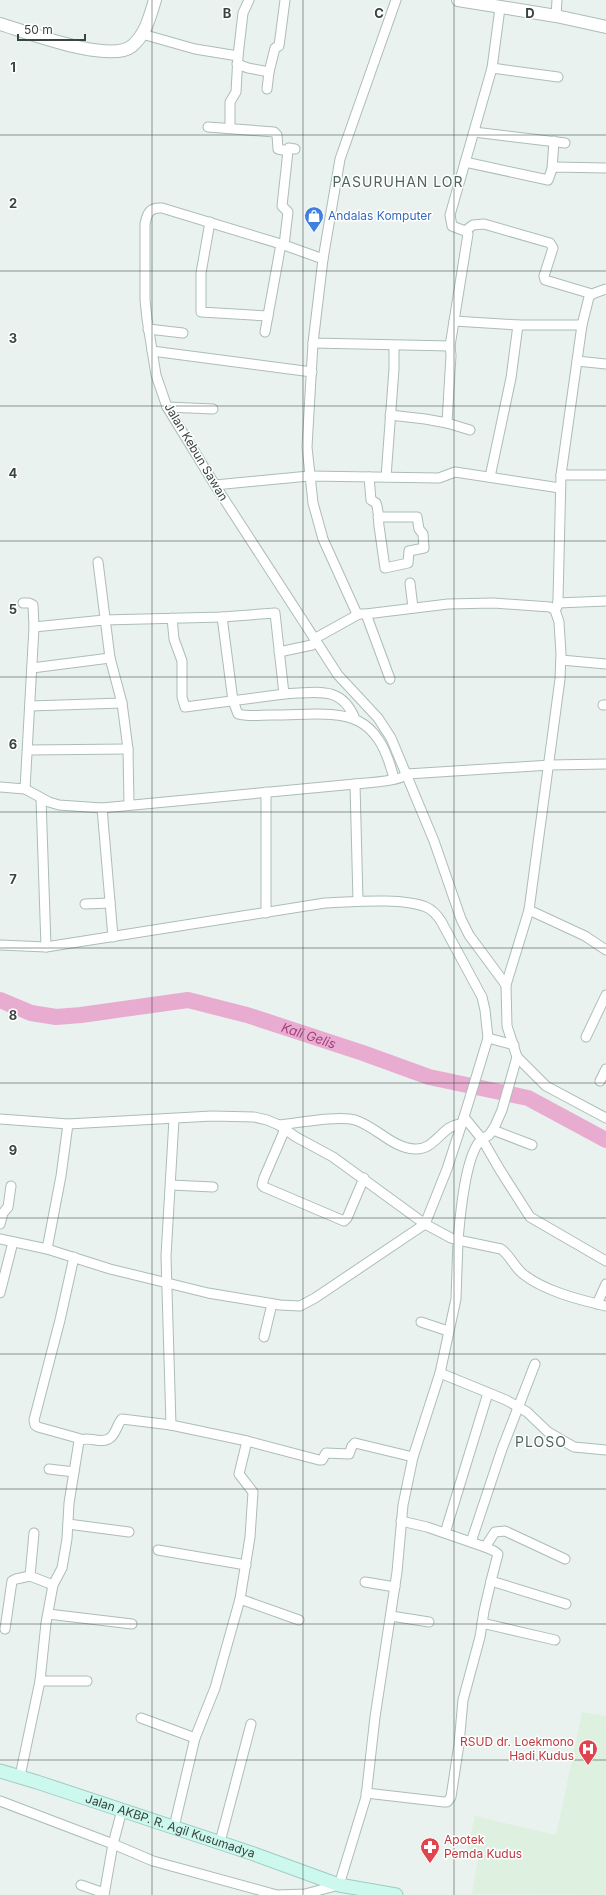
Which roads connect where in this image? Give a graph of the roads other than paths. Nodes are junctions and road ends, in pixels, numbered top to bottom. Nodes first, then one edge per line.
1 (155, 0) edge
2 (249, 0) edge
3 (286, 0) edge
4 (396, 0) edge
5 (458, 0) edge
6 (557, 0) edge
7 (483, 2) edge
8 (500, 8) junction
9 (556, 16) junction
10 (0, 24) edge
11 (606, 27) edge
12 (142, 34) junction
13 (237, 60) junction
14 (492, 68) junction
15 (269, 72) junction
16 (558, 77) dead end
17 (267, 89) dead end
18 (208, 127) dead end
19 (230, 128) junction
20 (474, 132) junction
21 (554, 141) junction
22 (565, 143) dead end
23 (465, 162) junction
24 (606, 168) edge
25 (552, 169) junction
26 (210, 222) junction
27 (465, 231) junction
28 (283, 244) junction
29 (323, 259) junction
30 (606, 289) edge
31 (592, 294) junction
32 (268, 316) junction
33 (454, 321) junction
34 (518, 325) junction
35 (582, 326) junction
36 (148, 329) junction
37 (265, 332) dead end
38 (183, 333) dead end
39 (313, 343) junction
40 (394, 346) junction
41 (450, 346) junction
42 (152, 352) junction
43 (577, 361) junction
44 (606, 364) edge
45 (312, 372) junction
46 (168, 407) junction
47 (213, 409) dead end
48 (390, 415) junction
49 (447, 423) junction
50 (470, 430) dead end
51 (561, 475) junction
52 (606, 475) edge
53 (309, 476) junction
54 (369, 477) junction
55 (386, 477) junction
56 (490, 477) junction
57 (215, 485) junction
58 (560, 488) junction
59 (378, 517) junction
60 (98, 562) dead end
61 (410, 583) dead end
62 (606, 601) edge
63 (23, 603) dead end
64 (556, 607) junction
65 (413, 608) junction
66 (363, 614) junction
67 (222, 617) junction
68 (172, 618) junction
69 (108, 620) junction
70 (34, 627) junction
71 (311, 643) junction
72 (279, 652) junction
73 (110, 658) junction
74 (561, 660) junction
75 (606, 664) edge
76 (32, 668) junction
77 (390, 679) dead end
78 (284, 694) junction
79 (233, 701) junction
80 (122, 703) junction
81 (30, 706) junction
82 (355, 719) junction
83 (128, 749) junction
84 (28, 750) junction
85 (606, 764) edge
86 (550, 765) junction
87 (406, 776) junction
88 (395, 779) junction
89 (355, 784) junction
90 (0, 787) edge
91 (25, 790) junction
92 (266, 792) junction
93 (41, 798) junction
94 (128, 805) junction
95 (102, 808) junction
96 (358, 901) junction
97 (110, 903) junction
98 (85, 904) dead end
99 (529, 910) junction
100 (266, 913) junction
101 (113, 937) junction
102 (0, 945) edge
103 (46, 946) junction
104 (606, 948) edge
105 (506, 985) junction
106 (606, 995) edge
107 (586, 1037) dead end
108 (488, 1038) junction
109 (514, 1045) junction
110 (516, 1060) junction
111 (606, 1069) edge
112 (600, 1081) dead end
113 (464, 1118) junction
114 (606, 1118) edge
115 (0, 1119) edge
116 (174, 1119) junction
117 (68, 1124) junction
118 (282, 1127) junction
119 (493, 1130) junction
120 (482, 1139) junction
121 (532, 1145) dead end
122 (364, 1178) junction
123 (171, 1185) junction
124 (11, 1186) dead end
125 (213, 1187) dead end
126 (0, 1224) edge
127 (425, 1224) junction
128 (0, 1239) edge
129 (458, 1240) junction
130 (13, 1242) junction
131 (47, 1249) junction
132 (74, 1258) junction
133 (606, 1261) edge
134 (3, 1272) edge
135 (168, 1283) junction
136 (606, 1284) edge
137 (0, 1293) edge
138 (602, 1305) edge
139 (271, 1309) junction
140 (421, 1322) dead end
141 (448, 1331) junction
142 (264, 1336) dead end
143 (534, 1364) dead end
144 (440, 1373) junction
145 (488, 1393) junction
146 (517, 1407) junction
147 (171, 1425) junction
148 (81, 1439) junction
149 (247, 1440) junction
150 (606, 1450) edge
151 (413, 1457) junction
152 (49, 1468) dead end
153 (74, 1472) junction
154 (401, 1521) junction
155 (68, 1524) junction
156 (129, 1532) dead end
157 (34, 1533) dead end
158 (445, 1533) junction
159 (471, 1542) junction
160 (485, 1547) junction
161 (158, 1550) dead end
162 (565, 1559) dead end
163 (246, 1565) junction
164 (30, 1576) junction
165 (491, 1581) junction
166 (365, 1582) dead end
167 (53, 1585) junction
168 (395, 1587) junction
169 (240, 1599) junction
170 (566, 1604) dead end
171 (48, 1614) junction
172 (391, 1616) junction
173 (299, 1620) dead end
174 (429, 1622) dead end
175 (482, 1623) junction
176 (132, 1624) dead end
177 (5, 1629) dead end
178 (555, 1640) dead end
179 (88, 1681) dead end
180 (40, 1682) junction
181 (141, 1718) dead end
182 (251, 1724) dead end
183 (195, 1738) junction
184 (0, 1771) edge
185 (20, 1776) junction
186 (366, 1793) junction
187 (0, 1801) edge
188 (122, 1810) junction
189 (174, 1827) junction
190 (220, 1842) junction
191 (113, 1844) junction
192 (82, 1885) dead end
193 (343, 1890) edge
194 (104, 1894) edge
195 (396, 1895) edge

1 - 12 street
2 - 13 street
3 - 15 street
4 - 29 street
5 - 7 street
6 - 9 street
7 - 8 street
8 - 9 street
8 - 14 street
9 - 11 street
10 - 12 street
12 - 13 street
13 - 15 street
13 - 19 street
14 - 16 street
14 - 20 street
15 - 17 street
18 - 19 street
19 - 28 street
20 - 21 street
20 - 23 street
21 - 22 street
21 - 25 street
23 - 25 street
23 - 27 street
24 - 25 street
26 - 28 street, Jalan Kebun Sawan
26 - 32 street
26 - 36 street, Jalan Kebun Sawan
27 - 31 street
27 - 33 street
28 - 29 street, Jalan Kebun Sawan
28 - 32 street
29 - 39 street
30 - 31 street
31 - 35 street
32 - 37 street
33 - 34 street
33 - 41 street
34 - 35 street
34 - 56 street
35 - 43 street
36 - 38 street
36 - 42 street, Jalan Kebun Sawan
39 - 40 street
39 - 45 street
40 - 41 street
40 - 48 street
41 - 49 street
42 - 45 street
42 - 46 street, Jalan Kebun Sawan
43 - 44 street
43 - 51 street
45 - 53 street
46 - 47 street
46 - 57 street, Jalan Kebun Sawan
48 - 49 street
48 - 55 street
49 - 50 street
51 - 52 street
51 - 58 street
53 - 54 street
53 - 57 street
53 - 66 street
54 - 55 street
54 - 59 street
55 - 56 street
56 - 58 street
57 - 71 street, Jalan Kebun Sawan
58 - 64 street
59 - 59 street
60 - 69 street
61 - 65 street
62 - 64 street
63 - 70 street
64 - 65 street
64 - 74 street
65 - 66 street
66 - 71 street
66 - 77 street
67 - 68 street
67 - 72 street
67 - 79 street
68 - 69 street
68 - 79 street
69 - 70 street
69 - 73 street
70 - 76 street
71 - 72 street
71 - 87 street, Jalan Kebun Sawan
72 - 78 street
73 - 76 street
73 - 80 street
74 - 75 street
74 - 86 street
76 - 81 street
78 - 79 street
78 - 82 street
79 - 82 street
80 - 81 street
80 - 83 street
81 - 84 street
82 - 88 street
83 - 84 street
83 - 94 street
84 - 91 street
85 - 86 street
86 - 87 street
86 - 99 street
87 - 88 street
87 - 105 street, Jalan Kebun Sawan
88 - 89 street
89 - 92 street
89 - 96 street
90 - 91 street
91 - 93 street
92 - 94 street
92 - 100 street
93 - 95 street
93 - 103 street
94 - 95 street
95 - 97 street
96 - 100 street
96 - 108 street
97 - 98 street
97 - 101 street
99 - 104 street
99 - 105 street
100 - 101 street
101 - 103 street
102 - 103 street
105 - 109 street
106 - 107 street
108 - 109 street
108 - 113 street
109 - 110 street
110 - 114 street
110 - 119 street
111 - 112 street
113 - 118 street
113 - 120 street
113 - 127 street
115 - 117 street
116 - 117 street
116 - 118 street
116 - 123 street
117 - 131 street
118 - 122 street
118 - 122 street
119 - 120 street
119 - 121 street
120 - 129 street
120 - 133 street
122 - 127 street
123 - 125 street
123 - 135 street
124 - 126 street
127 - 129 street
127 - 139 street
128 - 130 street
129 - 138 street
129 - 141 street
130 - 131 street
130 - 134 street
131 - 132 street
132 - 135 street
132 - 148 street
134 - 137 street
135 - 139 street
135 - 147 street
136 - 138 street
139 - 142 street
140 - 141 street
141 - 144 street
143 - 146 street
144 - 145 street
144 - 151 street
145 - 146 street
145 - 158 street
146 - 150 street
146 - 159 street
147 - 148 street
147 - 149 street
148 - 153 street
149 - 151 street
149 - 163 street
151 - 154 street
152 - 153 street
153 - 155 street
154 - 158 street
154 - 168 street
155 - 156 street
155 - 167 street
157 - 164 street
158 - 159 street
159 - 160 street
160 - 162 street
160 - 165 street
161 - 163 street
163 - 169 street
164 - 167 street
164 - 177 street
165 - 170 street
165 - 175 street
166 - 168 street
167 - 171 street
168 - 172 street
169 - 173 street
169 - 183 street
171 - 176 street
171 - 180 street
172 - 174 street
172 - 186 street
175 - 178 street
175 - 186 street
179 - 180 street
180 - 185 street
181 - 183 street
182 - 190 street
183 - 189 street
184 - 185 main road, Jalan AKBP. R. Agil Kusumadya
185 - 188 main road, Jalan AKBP. R. Agil Kusumadya
186 - 193 street
187 - 191 street
188 - 189 main road, Jalan AKBP. R. Agil Kusumadya
188 - 191 street
189 - 190 main road, Jalan AKBP. R. Agil Kusumadya
190 - 193 main road, Jalan AKBP. R. Agil Kusumadya
191 - 193 street
191 - 194 street
192 - 194 street
193 - 195 main road, Jalan AKBP. R. Agil Kusumadya

